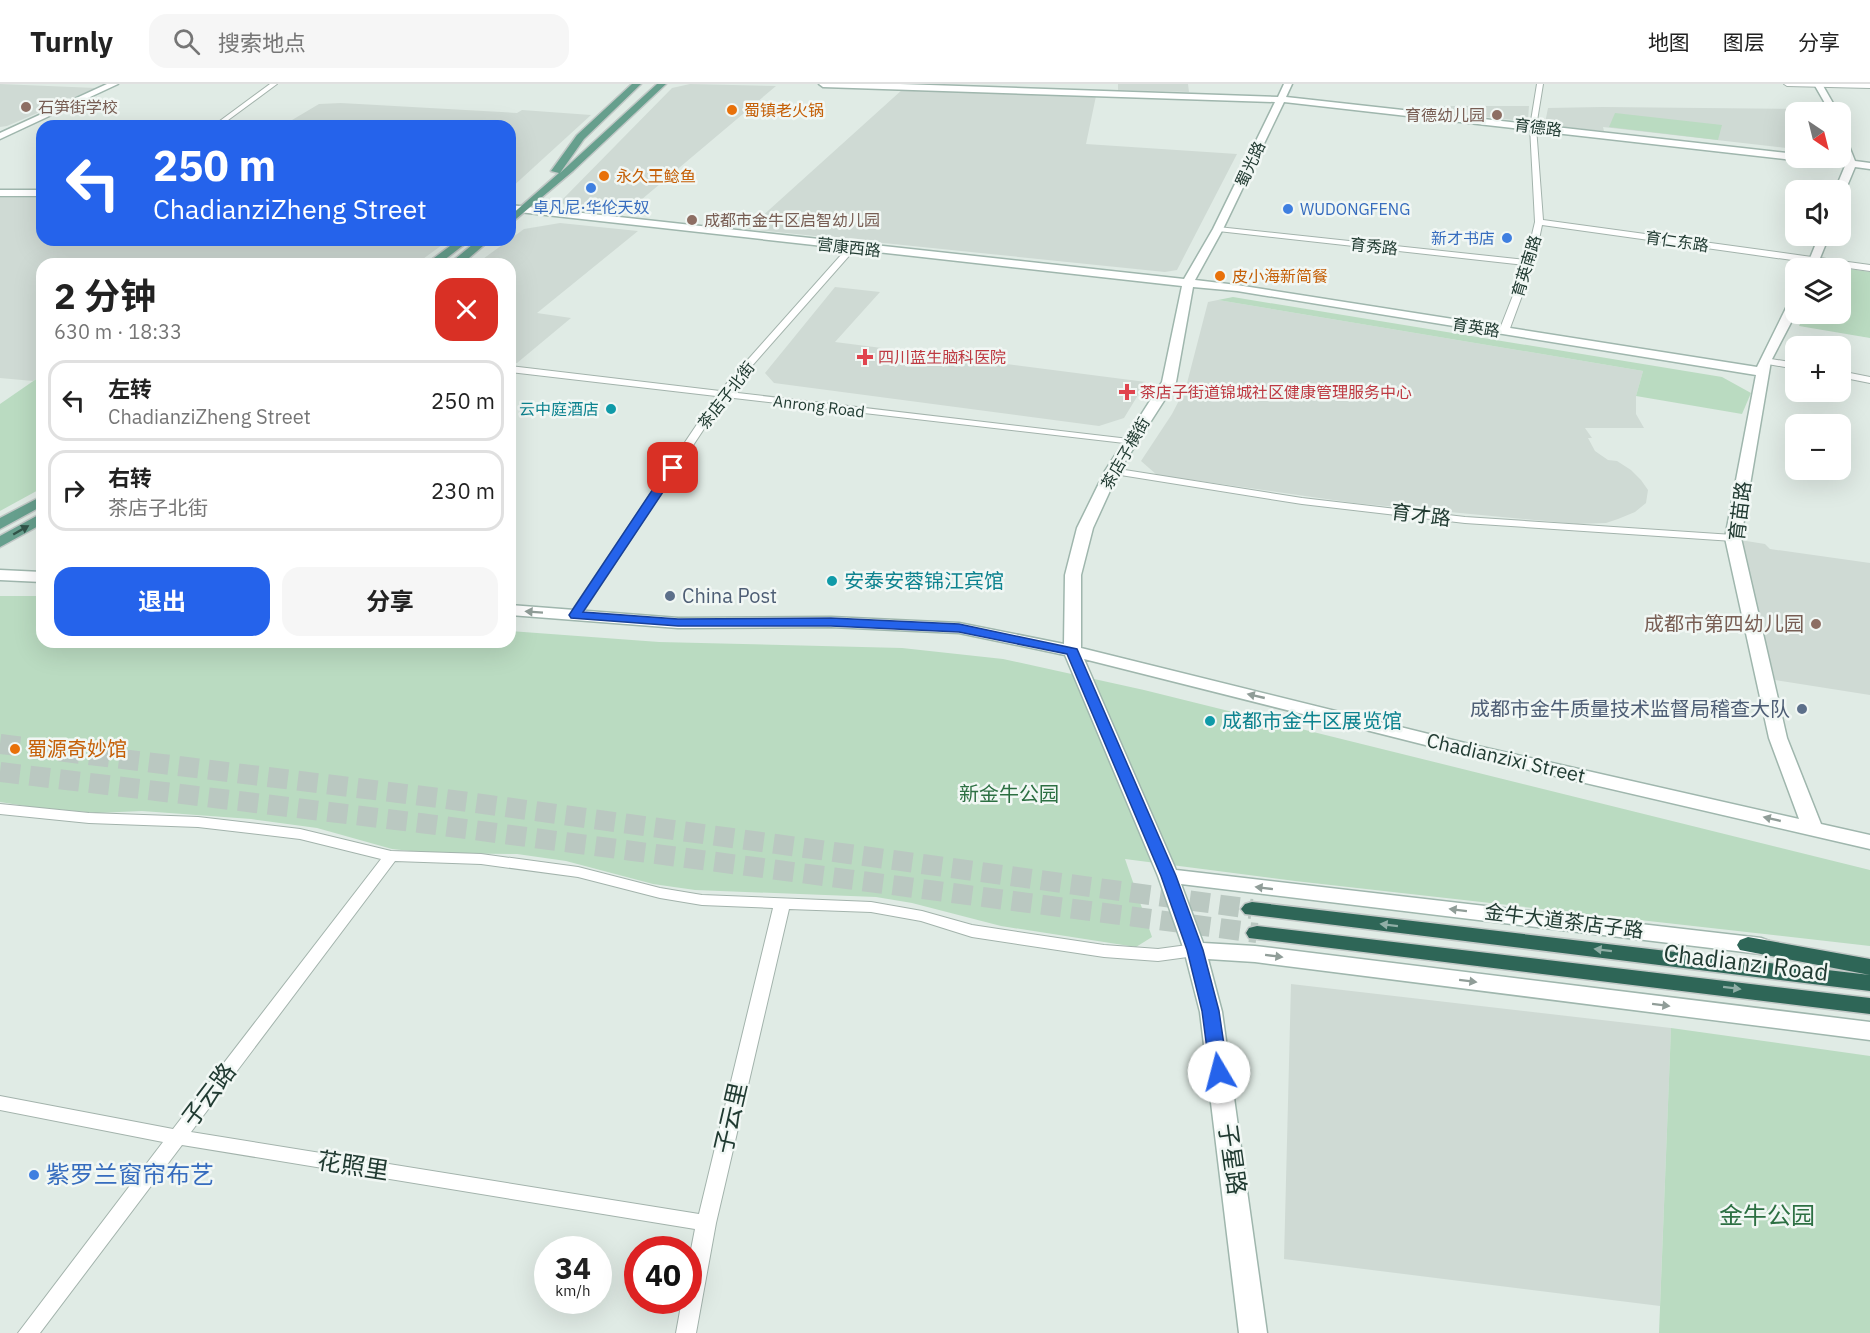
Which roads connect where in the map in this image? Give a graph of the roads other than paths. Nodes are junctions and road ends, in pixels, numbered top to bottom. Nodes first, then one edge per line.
1 (114, 84) edge
2 (274, 84) edge
3 (637, 84) edge
4 (650, 84) edge
5 (662, 84) edge
6 (669, 84) edge
7 (823, 84) edge
8 (1288, 84) edge
9 (1540, 84) edge
10 (1787, 84) edge
11 (1818, 84) edge
12 (1870, 86) edge
13 (1281, 99) junction
14 (1828, 102) edge
15 (224, 120) edge
16 (1533, 127) junction
17 (0, 136) edge
18 (585, 150) junction
19 (1785, 157) edge
20 (1851, 164) edge
21 (1870, 166) edge
22 (570, 169) junction
23 (556, 171) junction
24 (0, 193) edge
25 (36, 193) edge
26 (516, 203) edge
27 (516, 209) edge
28 (524, 210) junction
29 (516, 216) edge
30 (1539, 222) junction
31 (1218, 229) junction
32 (457, 246) edge
33 (478, 246) edge
34 (852, 248) junction
35 (440, 258) edge
36 (462, 258) edge
37 (1785, 261) edge
38 (1530, 263) junction
39 (1851, 267) edge
40 (1870, 268) edge
41 (1188, 282) junction
42 (1785, 323) edge
43 (1504, 332) junction
44 (1765, 366) junction
45 (1785, 366) edge
46 (516, 370) edge
47 (1851, 376) edge
48 (1870, 380) edge
49 (722, 394) junction
50 (1129, 442) junction
51 (1112, 471) junction
52 (36, 503) edge
53 (36, 521) edge
54 (0, 524) edge
55 (1732, 538) junction
56 (0, 542) edge
57 (0, 575) edge
58 (36, 577) edge
59 (516, 610) edge
60 (575, 615) junction
61 (1072, 651) junction
62 (0, 810) edge
63 (1813, 829) junction
64 (1870, 842) edge
65 (391, 856) junction
66 (1168, 876) junction
67 (782, 904) junction
68 (1252, 909) tunnel mouth
69 (1257, 933) tunnel mouth
70 (1748, 945) junction
71 (1195, 950) junction
72 (1870, 961) edge
73 (1870, 967) edge
74 (1870, 983) edge
75 (1870, 1006) edge
76 (1870, 1031) edge
77 (0, 1103) edge
78 (177, 1137) junction
79 (706, 1223) junction
80 (27, 1333) edge
81 (686, 1333) edge
82 (1253, 1333) edge

1 - 17 street
2 - 15 street
3 - 23 main road
4 - 18 main road
5 - 18 main road
6 - 22 main road
7 - 13 street, 育德路
8 - 13 street, 蜀光路
9 - 16 street, 育英南路
10 - 11 street
11 - 12 street
11 - 14 street
13 - 16 street, 育德路
13 - 31 street, 蜀光路
16 - 19 street, 育德路
16 - 30 street, 育英南路
18 - 22 main road
18 - 23 main road
20 - 21 street, 育德路
22 - 28 main road
23 - 26 main road
24 - 25 street
27 - 28 street, 营康西路
28 - 29 main road
28 - 34 street, 营康西路
30 - 37 street, 育仁东路
30 - 38 street, 育英南路
31 - 38 street, 育秀路
31 - 41 street, 茶店子横街
32 - 35 main road
33 - 36 main road
34 - 41 street, 营康西路
34 - 49 street, 茶店子北街
38 - 43 street, 育英南路
39 - 40 street, 育仁东路
41 - 43 street, 育英路
41 - 50 street, 茶店子横街
42 - 44 street, 育苗路
43 - 44 street, 育英路
44 - 45 street, 育英路
44 - 55 street, 育苗路
46 - 49 street, Anrong Road
47 - 48 street
49 - 50 street, Anrong Road
49 - 60 street, 茶店子北街
50 - 51 street, 茶店子横街
51 - 55 street, 育才路
51 - 61 street, 茶店子横街
52 - 54 main road
56 -> 53 main road
55 - 63 street, 育苗路
57 - 58 street
60 -> 59 street, Chadianzixi Street
60 - 61 street, Chadianzixi Street
63 -> 61 street, Chadianzixi Street
61 - 66 street, 子星路
62 - 65 street
63 - 64 street, Chadianzixi Street
65 - 67 street
65 - 78 street, 子云路
70 -> 66 street
66 - 71 street, 子星路
67 - 71 street
67 - 79 street, 子云里
74 -> 68 highway, 金牛大道茶店子路
69 -> 75 highway, Chadianzi Road
70 - 72 street
70 - 73 highway
71 -> 76 street
71 - 82 street, 子星路
77 - 78 street, 花照里
78 - 79 street, 花照里
78 - 80 street, 子云路
79 - 81 street, 子云里

